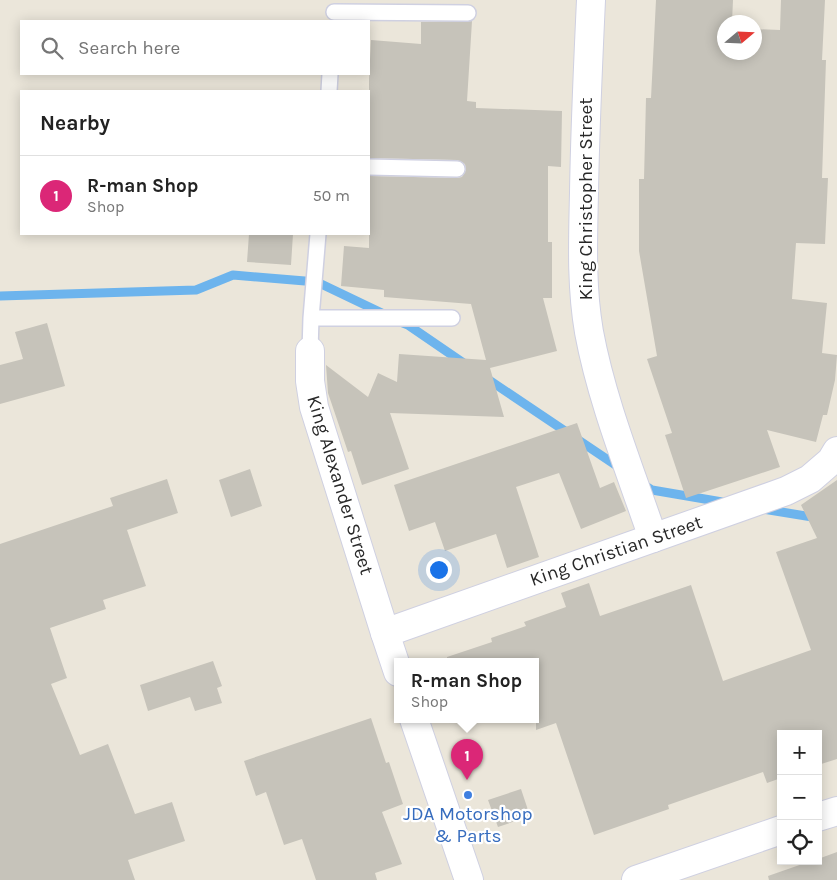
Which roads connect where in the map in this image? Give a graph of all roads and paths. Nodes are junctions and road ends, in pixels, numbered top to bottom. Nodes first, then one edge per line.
1 (592, 0) edge
2 (334, 11) edge
3 (468, 13) dead end
4 (330, 75) edge
5 (329, 90) edge
6 (370, 167) edge
7 (457, 169) dead end
8 (318, 235) edge
9 (311, 318) junction
10 (452, 318) dead end
11 (310, 351) joint
12 (837, 451) edge
13 (654, 538) junction
14 (385, 633) junction
15 (394, 660) edge
16 (415, 723) edge
17 (837, 811) edge
18 (822, 817) edge
19 (777, 831) edge
20 (469, 880) edge
21 (636, 880) edge

1 - 13 main road, King Christopher Street
2 - 3 lane
4 - 5 lane
6 - 7 lane
8 - 9 lane, King Alexander Street
9 - 10 lane
9 - 11 lane, King Alexander Street
11 - 14 main road, King Alexander Street
12 - 13 main road, King Christian Street
13 - 14 main road, King Christian Street
14 - 15 main road, King Alexander Street
16 - 20 main road
17 - 18 main road
19 - 21 main road

